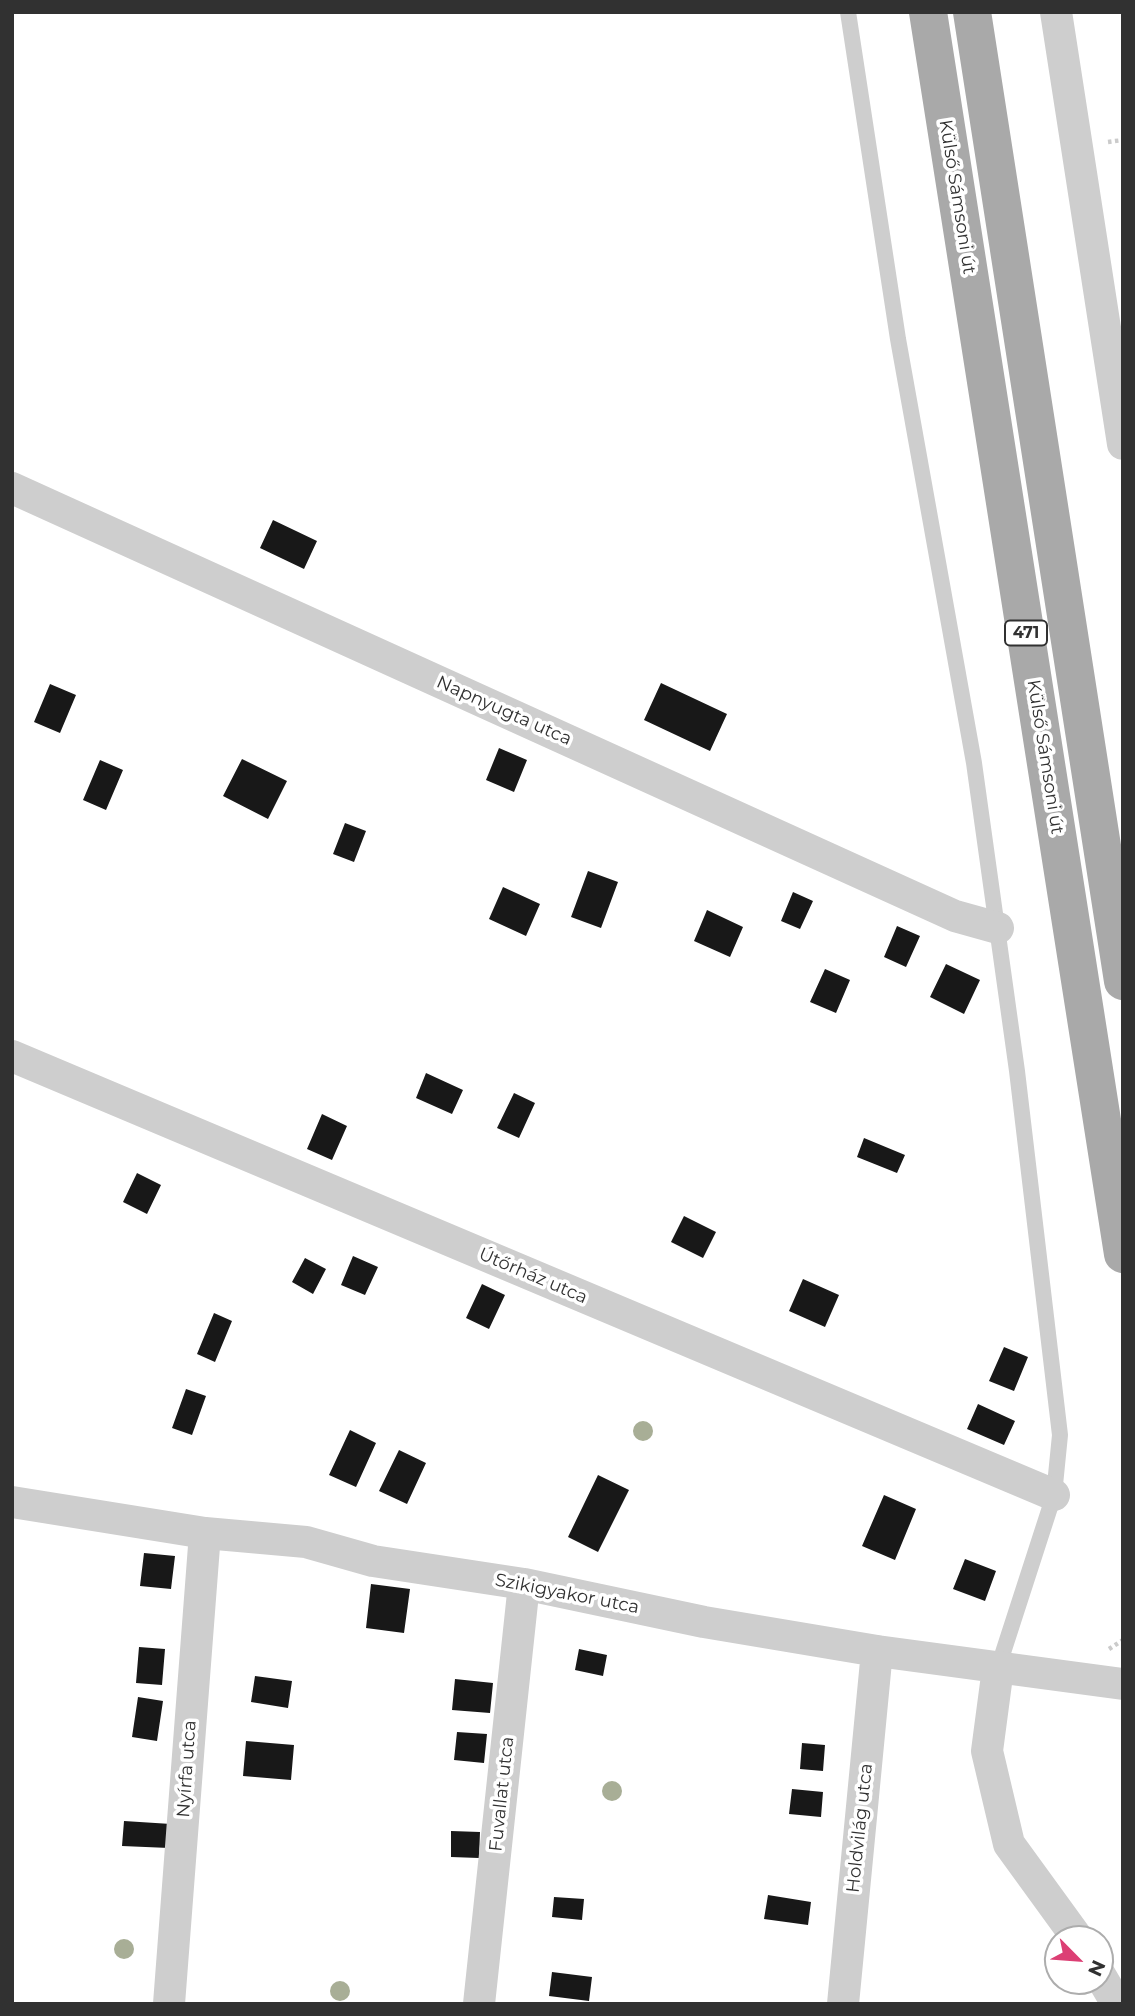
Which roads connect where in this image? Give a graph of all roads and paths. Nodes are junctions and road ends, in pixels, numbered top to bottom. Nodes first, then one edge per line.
1 (848, 12) edge
2 (928, 12) edge
3 (972, 12) edge
4 (1056, 12) edge
5 (1123, 444) edge
6 (12, 488) edge
7 (998, 928) junction
8 (1123, 981) edge
9 (12, 1056) edge
10 (1123, 1254) edge
11 (1054, 1496) junction
12 (12, 1503) edge
13 (205, 1533) junction
14 (524, 1584) junction
15 (877, 1651) junction
16 (998, 1668) junction
17 (1123, 1684) edge
18 (1068, 1925) edge
19 (169, 2004) edge
20 (479, 2004) edge
21 (842, 2004) edge

1 - 7 lane
2 - 10 main road, Külső Sámsoni út / 471
3 - 8 main road, 471
4 - 5 street
6 - 7 street, Napnyugta utca
7 - 11 lane
9 - 11 street, Útőrház utca
11 - 16 lane
12 - 13 street, Szikigyakor utca
13 - 14 street, Szikigyakor utca
13 - 19 street, Nyírfa utca
14 - 15 street, Szikigyakor utca
14 - 20 street, Fuvallat utca
15 - 16 street, Szikigyakor utca
15 - 21 street, Holdvilág utca
16 - 17 street, Szikigyakor utca
16 - 18 street

